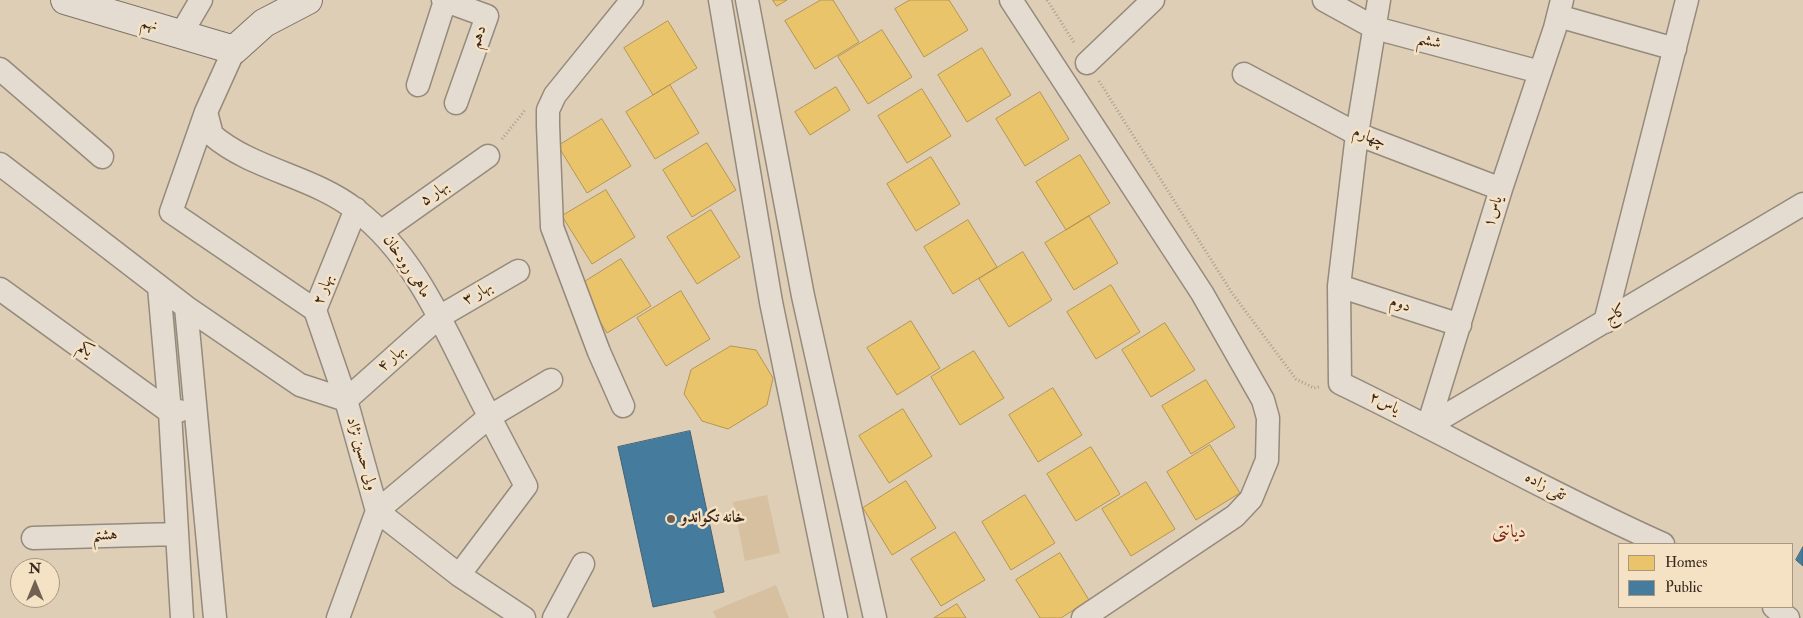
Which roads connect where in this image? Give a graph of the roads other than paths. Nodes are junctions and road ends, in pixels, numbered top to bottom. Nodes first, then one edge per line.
1 (64, 0) edge
2 (201, 0) edge
3 (308, 0) edge
4 (444, 0) edge
5 (632, 0) edge
6 (720, 0) edge
7 (747, 0) edge
8 (1011, 0) edge
9 (1153, 0) edge
10 (1324, 0) edge
11 (1379, 0) edge
12 (1687, 0) edge
13 (103, 6) edge
14 (1560, 8) edge
15 (1374, 28) junction
16 (181, 34) junction
17 (1675, 49) junction
18 (234, 50) junction
19 (1087, 63) road end
20 (0, 69) edge
21 (1540, 72) junction
22 (1244, 74) dead end
23 (418, 85) dead end
24 (456, 103) dead end
25 (206, 112) junction
26 (1357, 134) junction
27 (488, 156) dead end
28 (102, 157) dead end
29 (0, 164) edge
30 (1501, 189) junction
31 (1803, 204) edge
32 (356, 209) junction
33 (382, 231) junction
34 (518, 271) dead end
35 (1340, 286) junction
36 (159, 287) junction
37 (0, 289) edge
38 (803, 296) junction
39 (771, 302) junction
40 (186, 307) junction
41 (315, 310) junction
42 (439, 317) junction
43 (1605, 322) junction
44 (1460, 325) junction
45 (551, 380) dead end
46 (346, 400) junction
47 (623, 406) dead end
48 (196, 410) junction
49 (170, 412) junction
50 (489, 417) junction
51 (1428, 426) junction
52 (377, 511) junction
53 (177, 534) junction
54 (34, 538) dead end
55 (1661, 543) edge
56 (583, 564) dead end
57 (459, 575) junction
58 (1775, 608) edge
59 (518, 616) edge
60 (182, 618) edge
61 (215, 618) edge
62 (338, 618) edge
63 (554, 618) edge
64 (836, 618) edge
65 (875, 618) edge
66 (1083, 618) edge
67 (1788, 618) edge

1 - 13 main road, نهم
2 - 16 street
3 - 18 main road
4 - 23 street
4 - 24 street, دهم
5 - 47 street
6 - 39 street
7 - 38 street
8 - 66 street
9 - 19 street
10 - 15 street, ششم
11 - 15 street
12 - 17 street
13 - 16 main road, نهم
14 - 17 street
14 - 21 street, یاس۱
15 - 21 street, ششم
15 - 26 street
16 - 18 main road, نهم
17 - 43 street
18 - 25 street
20 - 28 street
21 - 30 street, یاس۱
22 - 26 street, چهارم
25 - 32 street, ماهی رودخان
25 - 41 street
26 - 30 street, چهارم
26 - 35 street
27 - 33 street, بهار ۵
29 - 36 street, ولی حسین نژاد
30 - 44 street, یاس۱
31 - 43 street, کاج
32 - 33 street, ماهی رودخان
32 - 41 street, بهار ۲
33 - 42 street, ماهی رودخان
34 - 42 street, بهار ۳
35 - 44 street, دوم
35 - 51 street, یاس۲
36 - 40 street, ولی حسین نژاد
36 - 49 street
37 - 49 street, یکم
38 - 39 street
38 - 65 street
39 - 64 street
40 - 46 street, ولی حسین نژاد
40 - 48 street
41 - 46 street, بهار ۲
42 - 46 street, بهار ۴
42 - 50 street, ماهی رودخان
43 - 51 street, کاج
44 - 51 street, یاس۱
45 - 50 street
46 - 52 street, ولی حسین نژاد
48 - 49 street
48 - 61 street
49 - 53 street
50 - 52 street
50 - 57 street, ماهی رودخان
51 - 55 street, تقی زاده
52 - 57 street, ولی حسین نژاد
52 - 62 street
53 - 54 street, هشتم
53 - 60 street
56 - 63 street
57 - 59 street, ولی حسین نژاد
58 - 67 street

